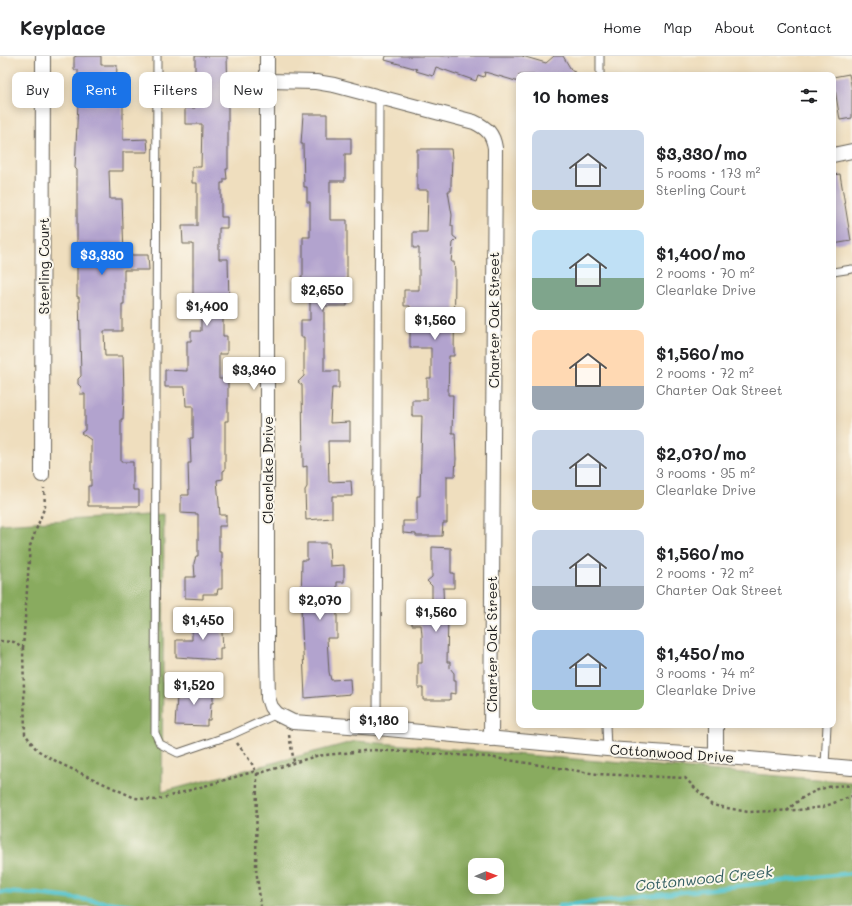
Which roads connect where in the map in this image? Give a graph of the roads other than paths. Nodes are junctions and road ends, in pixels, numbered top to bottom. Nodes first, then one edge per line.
1 (43, 56) edge
2 (157, 56) edge
3 (267, 56) edge
4 (600, 56) edge
5 (267, 72) edge
6 (600, 72) edge
7 (277, 81) edge
8 (379, 97) junction
9 (267, 108) edge
10 (852, 151) edge
11 (836, 154) edge
12 (852, 269) edge
13 (836, 272) edge
14 (42, 475) road end
15 (282, 717) junction
16 (377, 728) junction
17 (606, 728) edge
18 (716, 728) edge
19 (827, 728) edge
20 (491, 739) junction
21 (607, 749) junction
22 (716, 756) junction
23 (825, 765) junction
24 (852, 768) edge

1 - 14 street, Sterling Court
2 - 15 lane
3 - 5 street, Clearlake Drive
4 - 6 lane
7 - 8 street, Charter Oak Street
8 - 16 lane
8 - 20 street, Charter Oak Street
9 - 15 street, Clearlake Drive
10 - 11 street
12 - 13 lane
15 - 16 street, Cottonwood Drive
16 - 20 street, Cottonwood Drive
17 - 21 lane
18 - 22 street
19 - 23 lane
20 - 21 street, Cottonwood Drive
21 - 22 street, Cottonwood Drive
22 - 23 street, Cottonwood Drive
23 - 24 street, Cottonwood Drive

